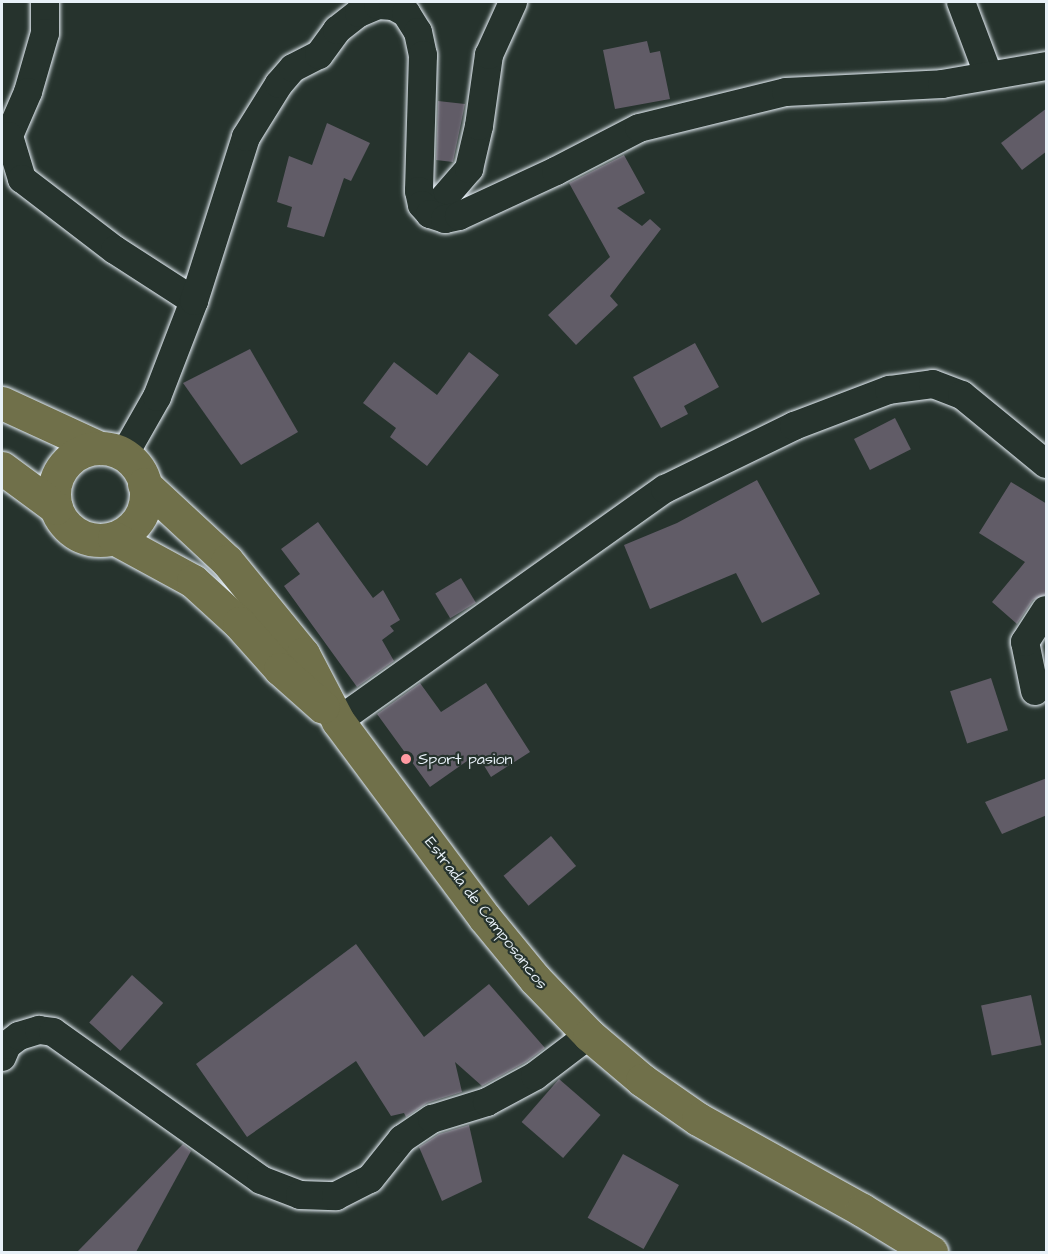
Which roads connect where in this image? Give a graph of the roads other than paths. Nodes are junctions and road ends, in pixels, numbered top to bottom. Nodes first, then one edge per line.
1 (45, 2) edge
2 (513, 2) edge
3 (961, 2) edge
4 (1047, 66) edge
5 (988, 74) junction
6 (430, 214) junction
7 (194, 301) junction
8 (2, 403) edge
9 (112, 452) junction
10 (1047, 464) edge
11 (2, 468) edge
12 (144, 484) junction
13 (56, 508) junction
14 (114, 538) junction
15 (1047, 610) edge
16 (1035, 691) dead end
17 (338, 722) junction
18 (589, 1035) junction
19 (2, 1058) edge
20 (931, 1252) edge

1 - 7 street
2 - 6 street
3 - 5 street
4 - 5 street
5 - 6 street
6 - 7 street
7 - 9 street
8 - 9 main road, Estrada de Camposancos
9 - 12 main road, Estrada de Camposancos
9 - 13 main road
10 - 17 street
11 - 13 main road, Estrada de Camposancos
12 - 14 main road
12 - 17 main road, Estrada de Camposancos
13 - 14 main road, Estrada de Camposancos
14 - 17 main road, Estrada de Camposancos
15 - 16 street
17 - 18 main road, Estrada de Camposancos
18 - 19 street
18 - 20 main road, Estrada de Camposancos

